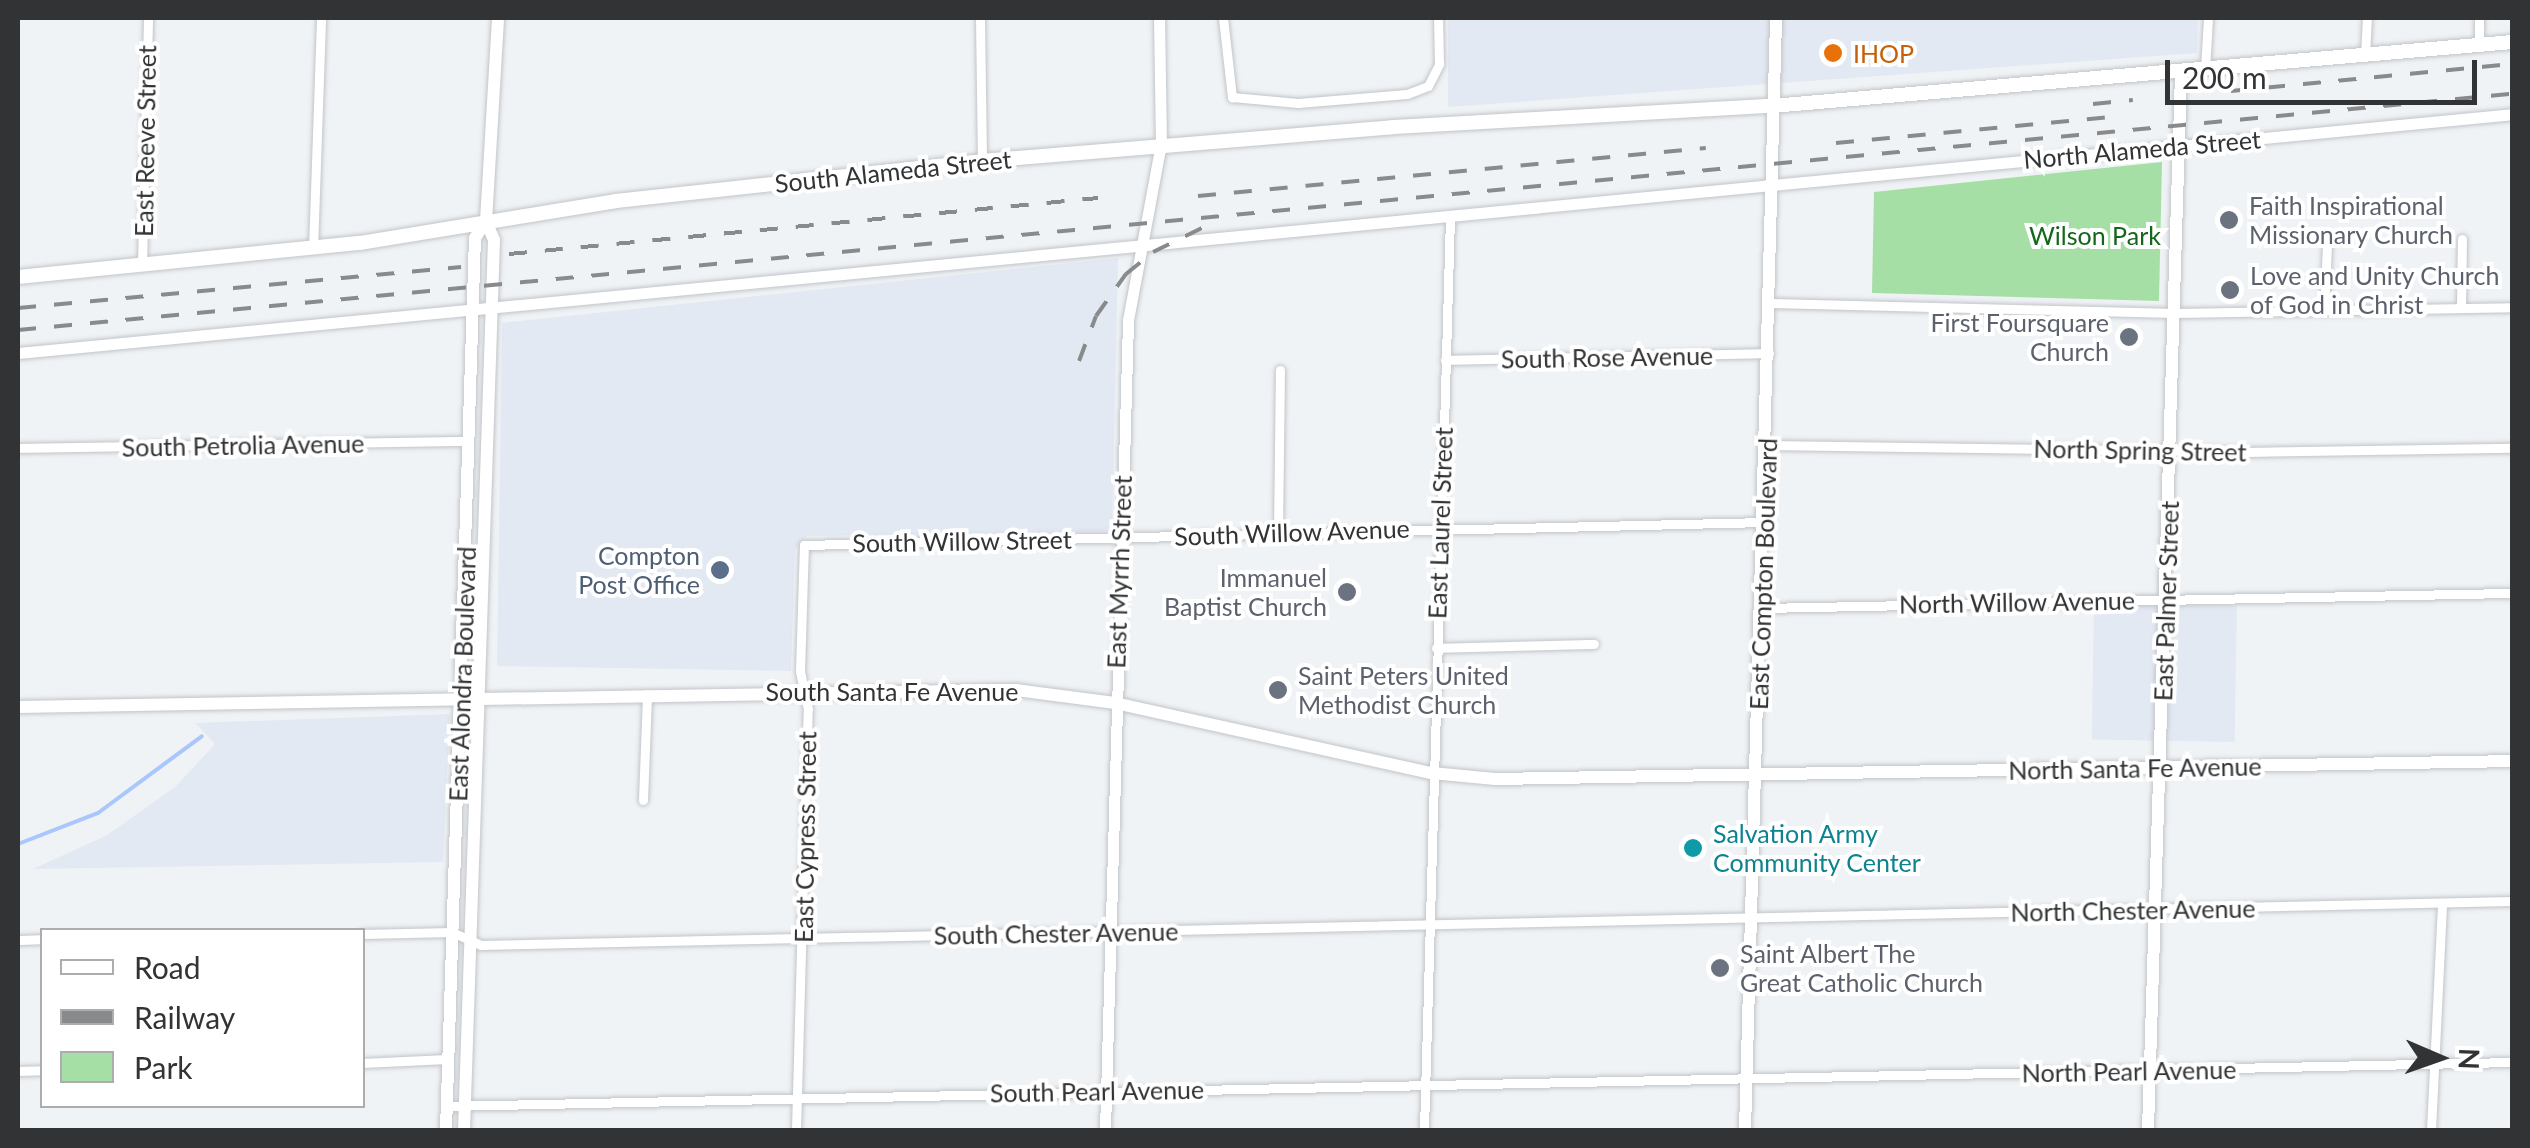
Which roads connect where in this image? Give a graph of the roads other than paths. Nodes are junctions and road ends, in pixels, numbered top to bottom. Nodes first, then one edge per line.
1 (148, 18) edge
2 (321, 18) edge
3 (498, 18) edge
4 (980, 18) edge
5 (1159, 18) edge
6 (1224, 18) edge
7 (1438, 18) edge
8 (1776, 18) edge
9 (2208, 18) edge
10 (2366, 18) edge
11 (2479, 18) edge
12 (2512, 42) edge
13 (2479, 45) junction
14 (2366, 55) junction
15 (2205, 70) junction
16 (2181, 72) junction
17 (1772, 106) junction
18 (2512, 114) edge
19 (1162, 144) junction
20 (2180, 145) junction
21 (982, 161) junction
22 (1771, 181) junction
23 (1450, 216) junction
24 (486, 221) junction
25 (2462, 238) dead end
26 (1142, 243) junction
27 (2327, 244) dead end
28 (314, 249) junction
29 (142, 265) junction
30 (18, 277) edge
31 (1771, 303) junction
32 (490, 307) junction
33 (2512, 307) edge
34 (473, 308) junction
35 (2461, 308) junction
36 (2324, 311) junction
37 (2176, 313) junction
38 (18, 353) edge
39 (1770, 353) junction
40 (1445, 360) junction
41 (1280, 370) dead end
42 (469, 441) junction
43 (1766, 444) junction
44 (18, 448) edge
45 (2512, 448) edge
46 (2171, 450) junction
47 (1764, 522) junction
48 (1441, 528) junction
49 (1278, 531) junction
50 (1120, 538) junction
51 (804, 545) joint
52 (2512, 593) edge
53 (2164, 599) junction
54 (1762, 608) junction
55 (1594, 644) dead end
56 (1436, 648) junction
57 (804, 689) junction
58 (646, 694) junction
59 (460, 698) junction
60 (480, 698) junction
61 (1116, 703) junction
62 (18, 706) edge
63 (2512, 761) edge
64 (2161, 768) junction
65 (1432, 773) junction
66 (1758, 776) junction
67 (644, 800) dead end
68 (2512, 901) edge
69 (2442, 903) junction
70 (2155, 910) junction
71 (1753, 918) junction
72 (1430, 922) junction
73 (452, 932) junction
74 (1110, 933) junction
75 (365, 934) edge
76 (468, 936) junction
77 (802, 939) junction
78 (447, 1059) junction
79 (2512, 1062) edge
80 (365, 1064) edge
81 (2433, 1064) junction
82 (2149, 1070) junction
83 (1746, 1079) junction
84 (1425, 1085) junction
85 (1106, 1090) junction
86 (797, 1098) junction
87 (447, 1106) junction
88 (464, 1106) junction
89 (446, 1130) edge
90 (464, 1130) edge
91 (796, 1130) edge
92 (1104, 1130) edge
93 (1424, 1130) edge
94 (1745, 1130) edge
95 (2148, 1130) edge
96 (2431, 1130) edge

1 - 29 street, East Reeve Street
2 - 28 street
3 - 24 main road, East Alondra Boulevard
4 - 21 street
5 - 19 street, East Myrrh Street
6 - 7 street
8 - 17 main road, East Compton Boulevard
9 - 15 street
10 - 14 street
11 - 13 street
12 - 13 main road
13 - 14 main road
14 - 15 main road
15 - 16 main road
16 - 17 main road
16 - 20 main road, East Palmer Street
17 - 19 main road, South Alameda Street
17 - 22 main road, East Compton Boulevard
18 - 20 street, North Alameda Street
19 - 21 main road, South Alameda Street
19 - 26 street, East Myrrh Street
20 - 22 street, North Alameda Street
20 - 37 main road, East Palmer Street
21 - 24 main road, South Alameda Street
22 - 23 street
22 - 31 main road, East Compton Boulevard
23 - 26 street
23 - 40 street, East Laurel Street
24 - 28 main road, South Alameda Street
24 - 32 main road, East Alondra Boulevard
24 - 34 main road, East Alondra Boulevard
25 - 35 street
26 - 32 street
26 - 50 street, East Myrrh Street
27 - 36 street
28 - 29 main road, South Alameda Street
29 - 30 main road, South Alameda Street
31 - 37 street
31 - 39 main road, East Compton Boulevard
32 - 34 street
32 - 60 main road, East Alondra Boulevard
33 - 35 street
34 - 38 street
34 - 42 main road, East Alondra Boulevard
35 - 36 street
36 - 37 street
37 - 46 main road, East Palmer Street
39 - 40 street, South Rose Avenue
39 - 43 main road, East Compton Boulevard
40 - 48 street, East Laurel Street
41 - 49 street
42 - 44 street, South Petrolia Avenue
42 - 59 main road, East Alondra Boulevard
43 - 46 street, North Spring Street
43 - 47 main road, East Compton Boulevard
45 - 46 street, North Spring Street
46 - 53 main road, East Palmer Street
47 - 48 street, South Willow Avenue
47 - 54 main road, East Compton Boulevard
48 - 49 street, South Willow Avenue
48 - 56 street, East Laurel Street
49 - 50 street, South Willow Avenue
50 - 51 street, South Willow Street
50 - 61 street, East Myrrh Street
51 - 57 street, East Cypress Street
52 - 53 street, North Willow Avenue
53 - 54 street, North Willow Avenue
53 - 64 main road, East Palmer Street
54 - 66 main road, East Compton Boulevard
55 - 56 street
56 - 65 street, East Laurel Street
57 - 58 main road, South Santa Fe Avenue
57 - 61 main road, South Santa Fe Avenue
57 - 77 street, East Cypress Street
58 - 60 main road, South Santa Fe Avenue
58 - 67 street
59 - 60 main road, South Santa Fe Avenue
59 - 62 main road, South Santa Fe Avenue
59 - 73 main road, East Alondra Boulevard
60 - 76 main road, East Alondra Boulevard
61 - 65 main road, South Santa Fe Avenue
61 - 74 street, East Myrrh Street
63 - 64 main road, North Santa Fe Avenue
64 - 66 main road, North Santa Fe Avenue
64 - 70 main road, East Palmer Street
65 - 66 main road, South Santa Fe Avenue
65 - 72 street, East Laurel Street
66 - 71 main road, East Compton Boulevard
68 - 69 street, North Chester Avenue
69 - 70 street, North Chester Avenue
69 - 81 street
70 - 71 street, North Chester Avenue
70 - 82 main road, East Palmer Street
71 - 72 street, South Chester Avenue
71 - 83 main road, East Compton Boulevard
72 - 74 street, South Chester Avenue
72 - 84 street, East Laurel Street
73 - 75 street, South Chester Avenue
73 - 76 street, South Chester Avenue
73 - 78 main road, East Alondra Boulevard
74 - 77 street, South Chester Avenue
74 - 85 street, East Myrrh Street
76 - 77 street, South Chester Avenue
76 - 88 main road, East Alondra Boulevard
77 - 86 street, East Cypress Street
78 - 80 street
78 - 87 main road, East Alondra Boulevard
79 - 81 street, North Pearl Avenue
81 - 82 street, North Pearl Avenue
81 - 96 street
82 - 83 street, North Pearl Avenue
82 - 95 main road, East Palmer Street
83 - 84 street, South Pearl Avenue
83 - 94 main road, East Compton Boulevard
84 - 85 street, South Pearl Avenue
84 - 93 street, East Laurel Street
85 - 86 street, South Pearl Avenue
85 - 92 street, East Myrrh Street
86 - 88 street, South Pearl Avenue
86 - 91 street, East Cypress Street
87 - 88 street, South Pearl Avenue
87 - 89 main road, East Alondra Boulevard
88 - 90 main road, East Alondra Boulevard

